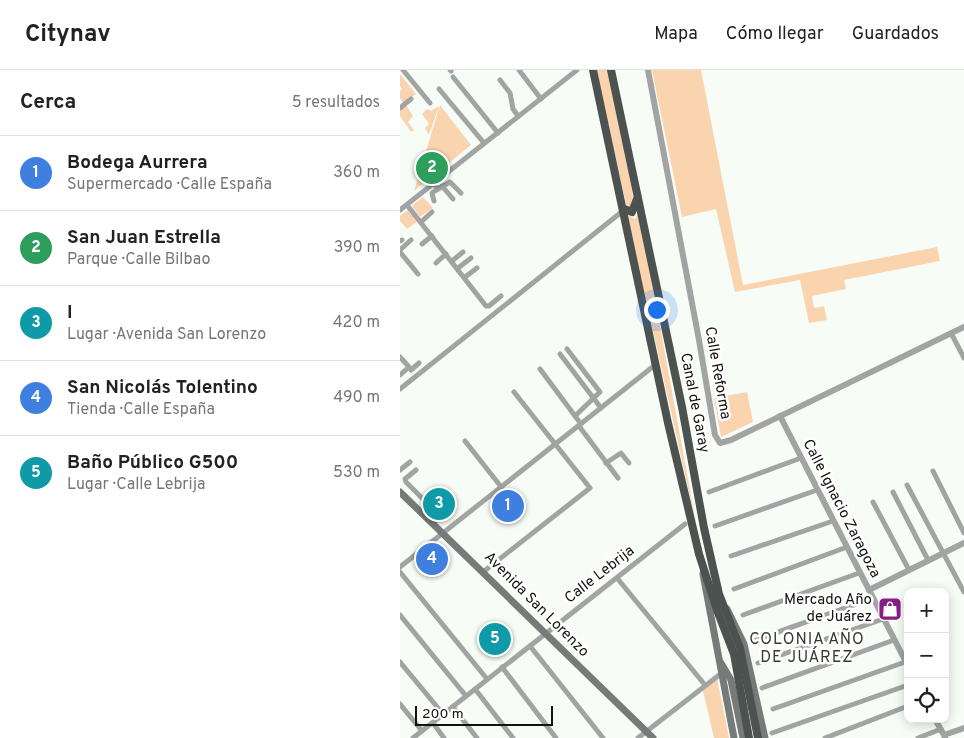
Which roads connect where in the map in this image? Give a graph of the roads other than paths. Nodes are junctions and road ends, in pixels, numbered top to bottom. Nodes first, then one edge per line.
1 (403, 70) edge
2 (519, 70) edge
3 (577, 70) edge
4 (593, 70) edge
5 (611, 70) edge
6 (648, 70) edge
7 (453, 77) dead end
8 (500, 80) dead end
9 (440, 89) dead end
10 (540, 99) junction
11 (410, 100) dead end
12 (430, 103) dead end
13 (400, 108) edge
14 (518, 116) junction
15 (498, 133) junction
16 (484, 143) junction
17 (434, 184) junction
18 (636, 186) junction
19 (440, 187) junction
20 (460, 193) dead end
21 (453, 199) dead end
22 (434, 201) dead end
23 (407, 205) junction
24 (624, 209) junction
25 (400, 210) edge
26 (432, 212) dead end
27 (421, 222) junction
28 (432, 236) junction
29 (411, 240) dead end
30 (422, 244) dead end
31 (400, 251) edge
32 (463, 252) dead end
33 (446, 254) junction
34 (471, 258) dead end
35 (452, 261) junction
36 (436, 263) dead end
37 (458, 268) junction
38 (477, 268) dead end
39 (418, 274) dead end
40 (465, 277) junction
41 (501, 296) dead end
42 (964, 327) edge
43 (951, 333) junction
44 (568, 349) dead end
45 (560, 354) dead end
46 (400, 357) edge
47 (964, 358) edge
48 (419, 363) dead end
49 (655, 365) junction
50 (410, 369) junction
51 (540, 369) dead end
52 (401, 372) edge
53 (415, 376) junction
54 (400, 389) edge
55 (514, 392) dead end
56 (594, 400) junction
57 (601, 408) junction
58 (576, 416) junction
59 (780, 416) junction
60 (580, 425) junction
61 (465, 441) dead end
62 (556, 444) junction
63 (801, 458) junction
64 (410, 462) dead end
65 (606, 463) junction
66 (629, 463) dead end
67 (400, 470) edge
68 (416, 470) dead end
69 (933, 471) dead end
70 (618, 478) dead end
71 (907, 485) dead end
72 (502, 488) junction
73 (818, 490) junction
74 (709, 492) dead end
75 (893, 492) dead end
76 (401, 495) edge
77 (874, 502) dead end
78 (450, 510) dead end
79 (440, 516) junction
80 (833, 521) junction
81 (432, 523) junction
82 (685, 524) dead end
83 (715, 526) dead end
84 (964, 533) edge
85 (444, 534) junction
86 (964, 543) edge
87 (846, 547) junction
88 (944, 553) junction
89 (699, 554) junction
90 (731, 556) dead end
91 (928, 560) junction
92 (400, 567) edge
93 (909, 570) junction
94 (400, 572) edge
95 (483, 572) junction
96 (860, 572) junction
97 (617, 578) junction
98 (734, 589) dead end
99 (869, 590) junction
100 (964, 592) edge
101 (873, 598) junction
102 (722, 600) junction
103 (400, 615) edge
104 (743, 615) dead end
105 (883, 619) junction
106 (545, 633) junction
107 (894, 640) junction
108 (753, 641) dead end
109 (530, 646) junction
110 (904, 658) edge
111 (400, 662) edge
112 (758, 663) dead end
113 (904, 665) edge
114 (502, 667) junction
115 (723, 672) junction
116 (487, 679) junction
117 (705, 685) junction
118 (904, 686) edge
119 (762, 688) dead end
120 (476, 689) junction
121 (466, 696) junction
122 (747, 703) junction
123 (400, 704) edge
124 (453, 706) junction
125 (904, 708) edge
126 (773, 709) dead end
127 (443, 714) junction
128 (432, 723) junction
129 (964, 728) edge
130 (422, 731) junction
131 (647, 732) junction
132 (772, 733) dead end
133 (943, 734) edge
134 (414, 738) edge
135 (444, 738) edge
136 (477, 738) edge
137 (513, 738) edge
138 (556, 738) edge
139 (603, 738) edge
140 (638, 738) edge
141 (653, 738) edge
142 (734, 738) edge
143 (743, 738) edge
144 (749, 738) edge
145 (758, 738) edge
146 (765, 738) edge
147 (825, 738) edge
148 (918, 738) edge

1 - 12 street
2 - 10 street
3 - 10 street
4 - 24 highway, Canal de Garay
5 - 18 highway, Canal de Garay
6 - 59 street, Calle Reforma
7 - 15 street
8 - 14 street
9 - 16 street
10 - 14 street
11 - 13 street
14 - 15 street
15 - 16 street
16 - 17 street
17 - 19 street
17 - 23 street
18 - 24 highway
18 - 102 highway, Canal de Garay
19 - 20 street
19 - 21 street
19 - 22 street
23 - 25 street
23 - 27 street
24 - 49 highway, Canal de Garay
24 - 53 street
26 - 27 street
27 - 28 street
28 - 30 street
28 - 33 street
29 - 31 street
31 - 39 street
32 - 35 street
33 - 35 street
33 - 36 street
34 - 37 street
35 - 37 street
37 - 40 street
38 - 40 street
40 - 41 street
42 - 43 street, Calle Reforma
43 - 47 street
43 - 59 street, Calle Reforma
44 - 56 street
45 - 56 street
46 - 50 street
48 - 50 street
49 - 57 street
49 - 89 highway, Canal de Garay
50 - 52 street
50 - 53 street
51 - 58 street
53 - 54 street
55 - 62 street
56 - 57 street
56 - 58 street
57 - 60 street
58 - 60 street
59 - 63 street, Calle Ignacio Zaragoza
60 - 62 street
60 - 65 street
61 - 72 street
62 - 72 street
62 - 95 street
63 - 73 street, Calle Ignacio Zaragoza
63 - 74 street
64 - 67 street
65 - 66 street
65 - 70 street
68 - 79 street
69 - 84 street
71 - 88 street
72 - 85 street
73 - 80 street, Calle Ignacio Zaragoza
73 - 83 street
75 - 91 street
76 - 81 main road, Avenida San Lorenzo
77 - 93 street
78 - 79 street
79 - 81 street
80 - 87 street, Calle Ignacio Zaragoza
80 - 90 street
81 - 85 main road, Avenida San Lorenzo
82 - 97 street, Calle Lebrija
85 - 92 street
85 - 95 main road, Avenida San Lorenzo
86 - 88 street
87 - 96 street, Calle Ignacio Zaragoza
87 - 98 street
88 - 91 street
88 - 100 street
89 - 115 main road, Canal de Garay
89 - 122 highway, Canal de Garay
91 - 93 street
93 - 99 street
94 - 116 street
95 - 106 main road, Avenida San Lorenzo
96 - 99 street, Calle Ignacio Zaragoza
96 - 104 street
97 - 106 street, Calle Lebrija
97 - 117 street
99 - 101 street, Calle Ignacio Zaragoza
101 - 105 street, Calle Ignacio Zaragoza
101 - 108 street
102 - 122 highway, Canal de Garay
102 - 146 main road
103 - 121 street
105 - 107 street, Calle Ignacio Zaragoza
105 - 112 street
106 - 109 street, Calle Lebrija
106 - 131 main road, Avenida San Lorenzo
107 - 110 street, Calle Ignacio Zaragoza
107 - 119 street
109 - 114 street, Calle Lebrija
109 - 139 street
111 - 127 street
113 - 126 street
114 - 116 street, Calle Lebrija
114 - 138 street
115 - 117 street
115 - 142 main road, Canal de Garay
115 - 143 main road
116 - 120 street, Calle Lebrija
117 - 131 street
118 - 132 street
120 - 121 street, Calle Lebrija
120 - 137 street
121 - 124 street, Calle Lebrija
122 - 144 highway, Canal de Garay
122 - 145 highway, Canal de Garay
123 - 130 street
124 - 127 street, Calle Lebrija
124 - 136 street
125 - 147 street
127 - 128 street, Calle Lebrija
128 - 130 street, Calle Lebrija
128 - 135 street
129 - 133 street
130 - 134 street, Calle Lebrija
131 - 140 street
131 - 141 main road, Avenida San Lorenzo
133 - 148 street

